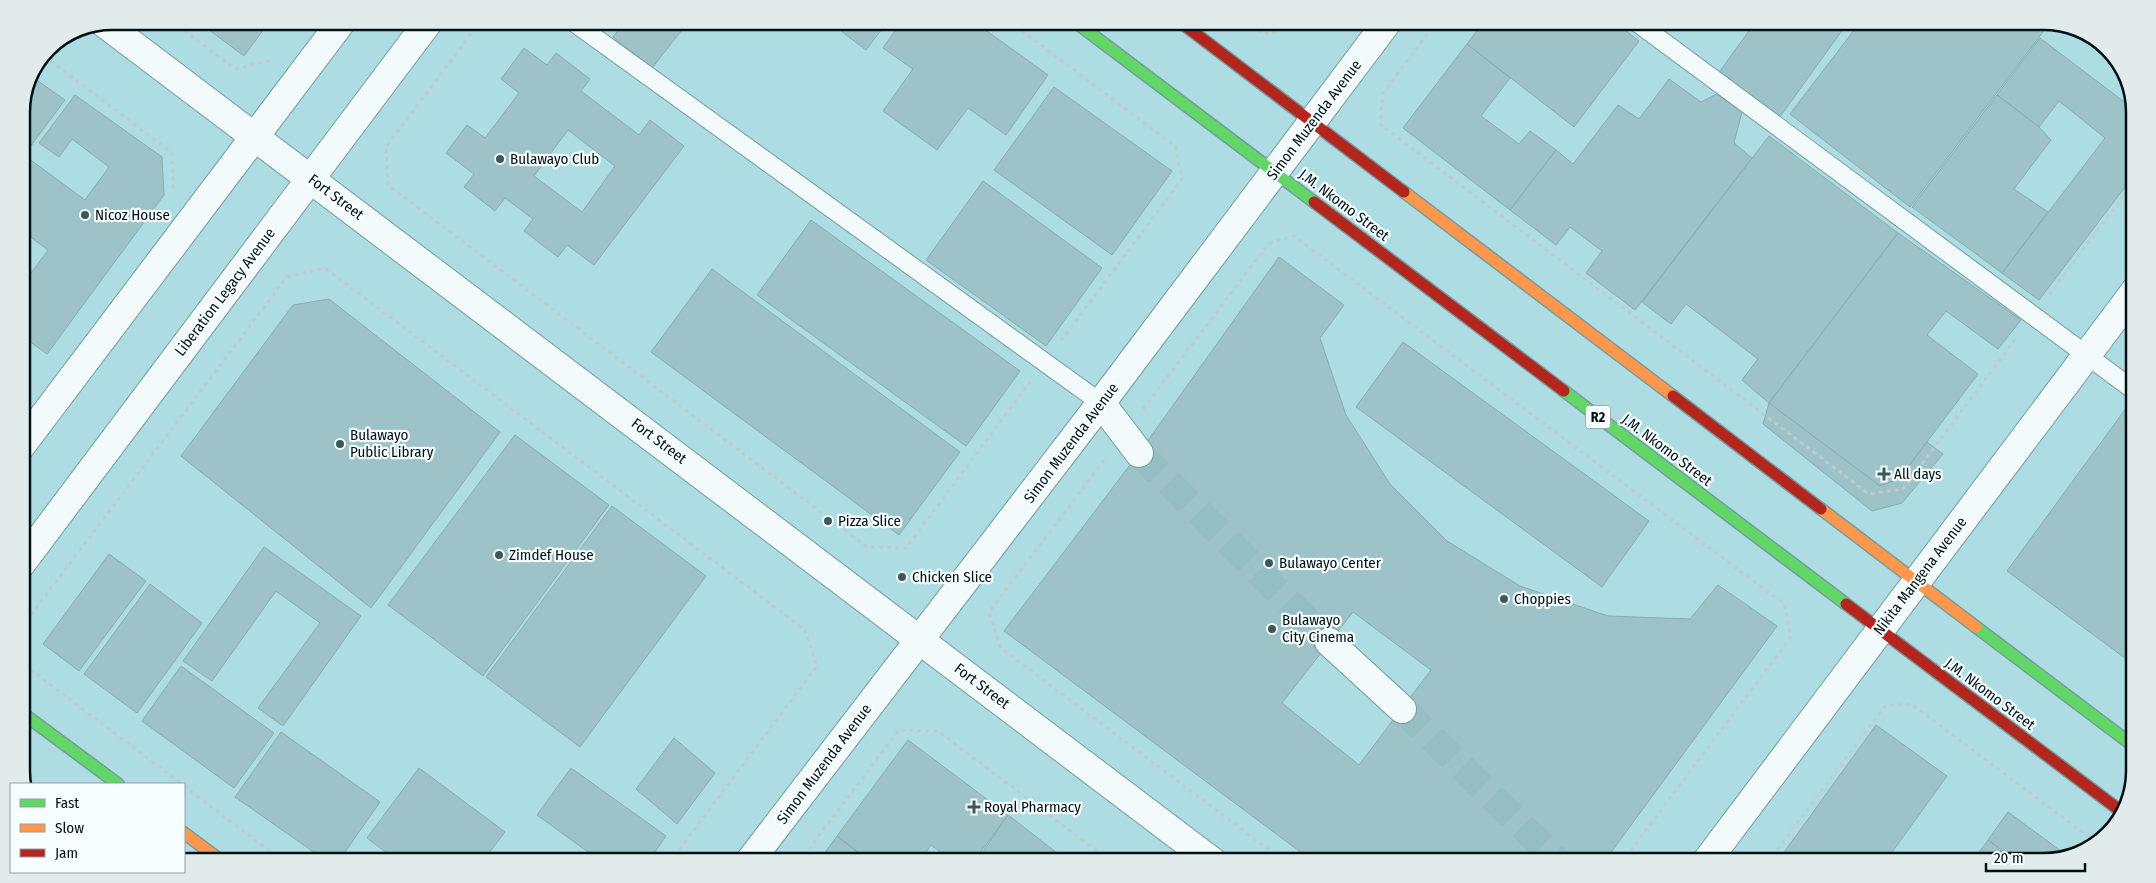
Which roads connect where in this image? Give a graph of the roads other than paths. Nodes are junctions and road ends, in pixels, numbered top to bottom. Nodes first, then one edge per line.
1 (113, 30) edge
2 (335, 30) edge
3 (422, 30) edge
4 (584, 30) edge
5 (1086, 30) edge
6 (1191, 30) edge
7 (1381, 30) edge
8 (1647, 30) edge
9 (1312, 122) junction
10 (256, 136) junction
11 (1275, 172) junction
12 (311, 178) junction
13 (2126, 303) edge
14 (2086, 355) junction
15 (2126, 384) edge
16 (1101, 403) junction
17 (30, 435) edge
18 (1131, 444) tunnel mouth
19 (30, 553) edge
20 (1916, 581) junction
21 (1880, 629) junction
22 (920, 639) junction
23 (1329, 642) tunnel mouth
24 (1402, 709) tunnel mouth
25 (30, 718) edge
26 (2126, 736) edge
27 (117, 783) edge
28 (2117, 808) edge
29 (185, 834) edge
30 (211, 853) edge
31 (756, 853) edge
32 (1201, 853) edge
33 (1713, 853) edge

1 - 10 street, Fort Street
2 - 10 street
3 - 12 street, Liberation Legacy Avenue
4 - 16 lane
5 - 11 main road, J.M. Nkomo Street / R2
6 - 9 main road
7 - 9 street, Simon Muzenda Avenue
8 - 14 lane
9 - 11 street, Simon Muzenda Avenue
9 - 20 main road
10 - 12 street, Fort Street
10 - 17 street
11 - 16 street, Simon Muzenda Avenue
11 - 21 main road, J.M. Nkomo Street / R2
12 - 19 street, Liberation Legacy Avenue
12 - 22 street, Fort Street
13 - 14 street, Nikita Mangena Avenue
14 - 15 lane
14 - 20 street, Nikita Mangena Avenue
16 - 18 street
16 - 22 street, Simon Muzenda Avenue
20 - 21 street, Nikita Mangena Avenue
20 - 26 main road
21 - 28 main road, J.M. Nkomo Street / R2
21 - 33 street, Nikita Mangena Avenue
22 - 31 street, Simon Muzenda Avenue
22 - 32 street, Fort Street
23 - 24 street
25 - 27 main road
29 - 30 main road

